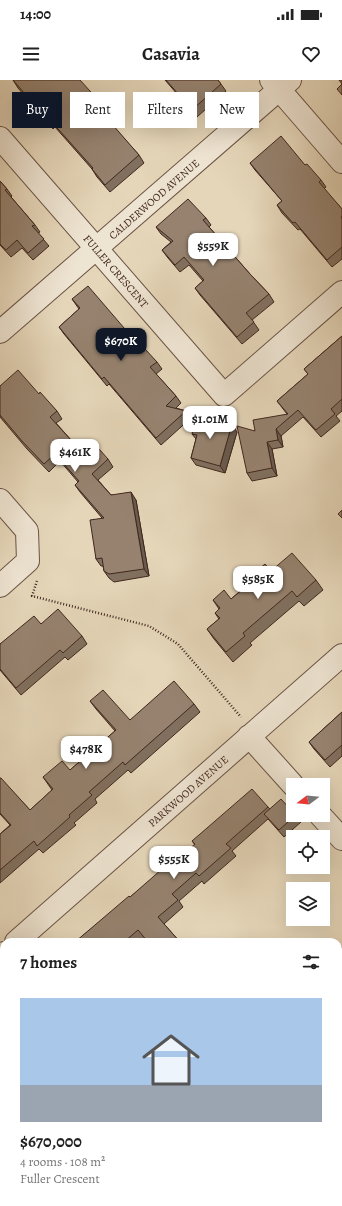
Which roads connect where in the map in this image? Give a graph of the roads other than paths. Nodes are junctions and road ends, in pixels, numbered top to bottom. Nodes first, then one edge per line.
1 (280, 83) edge
2 (0, 138) edge
3 (342, 162) edge
4 (97, 248) junction
5 (342, 292) edge
6 (0, 332) edge
7 (0, 500) edge
8 (0, 586) edge
9 (342, 655) edge
10 (246, 728) junction
11 (287, 778) edge
12 (326, 822) edge
13 (342, 839) edge
14 (20, 938) edge

1 - 3 street
1 - 4 street, CALDERWOOD AVENUE
2 - 4 street, FULLER CRESCENT
4 - 5 street, FULLER CRESCENT
4 - 6 street, CALDERWOOD AVENUE
7 - 8 street
9 - 10 street, PARKWOOD AVENUE
10 - 11 street
10 - 14 street, PARKWOOD AVENUE
12 - 13 street

